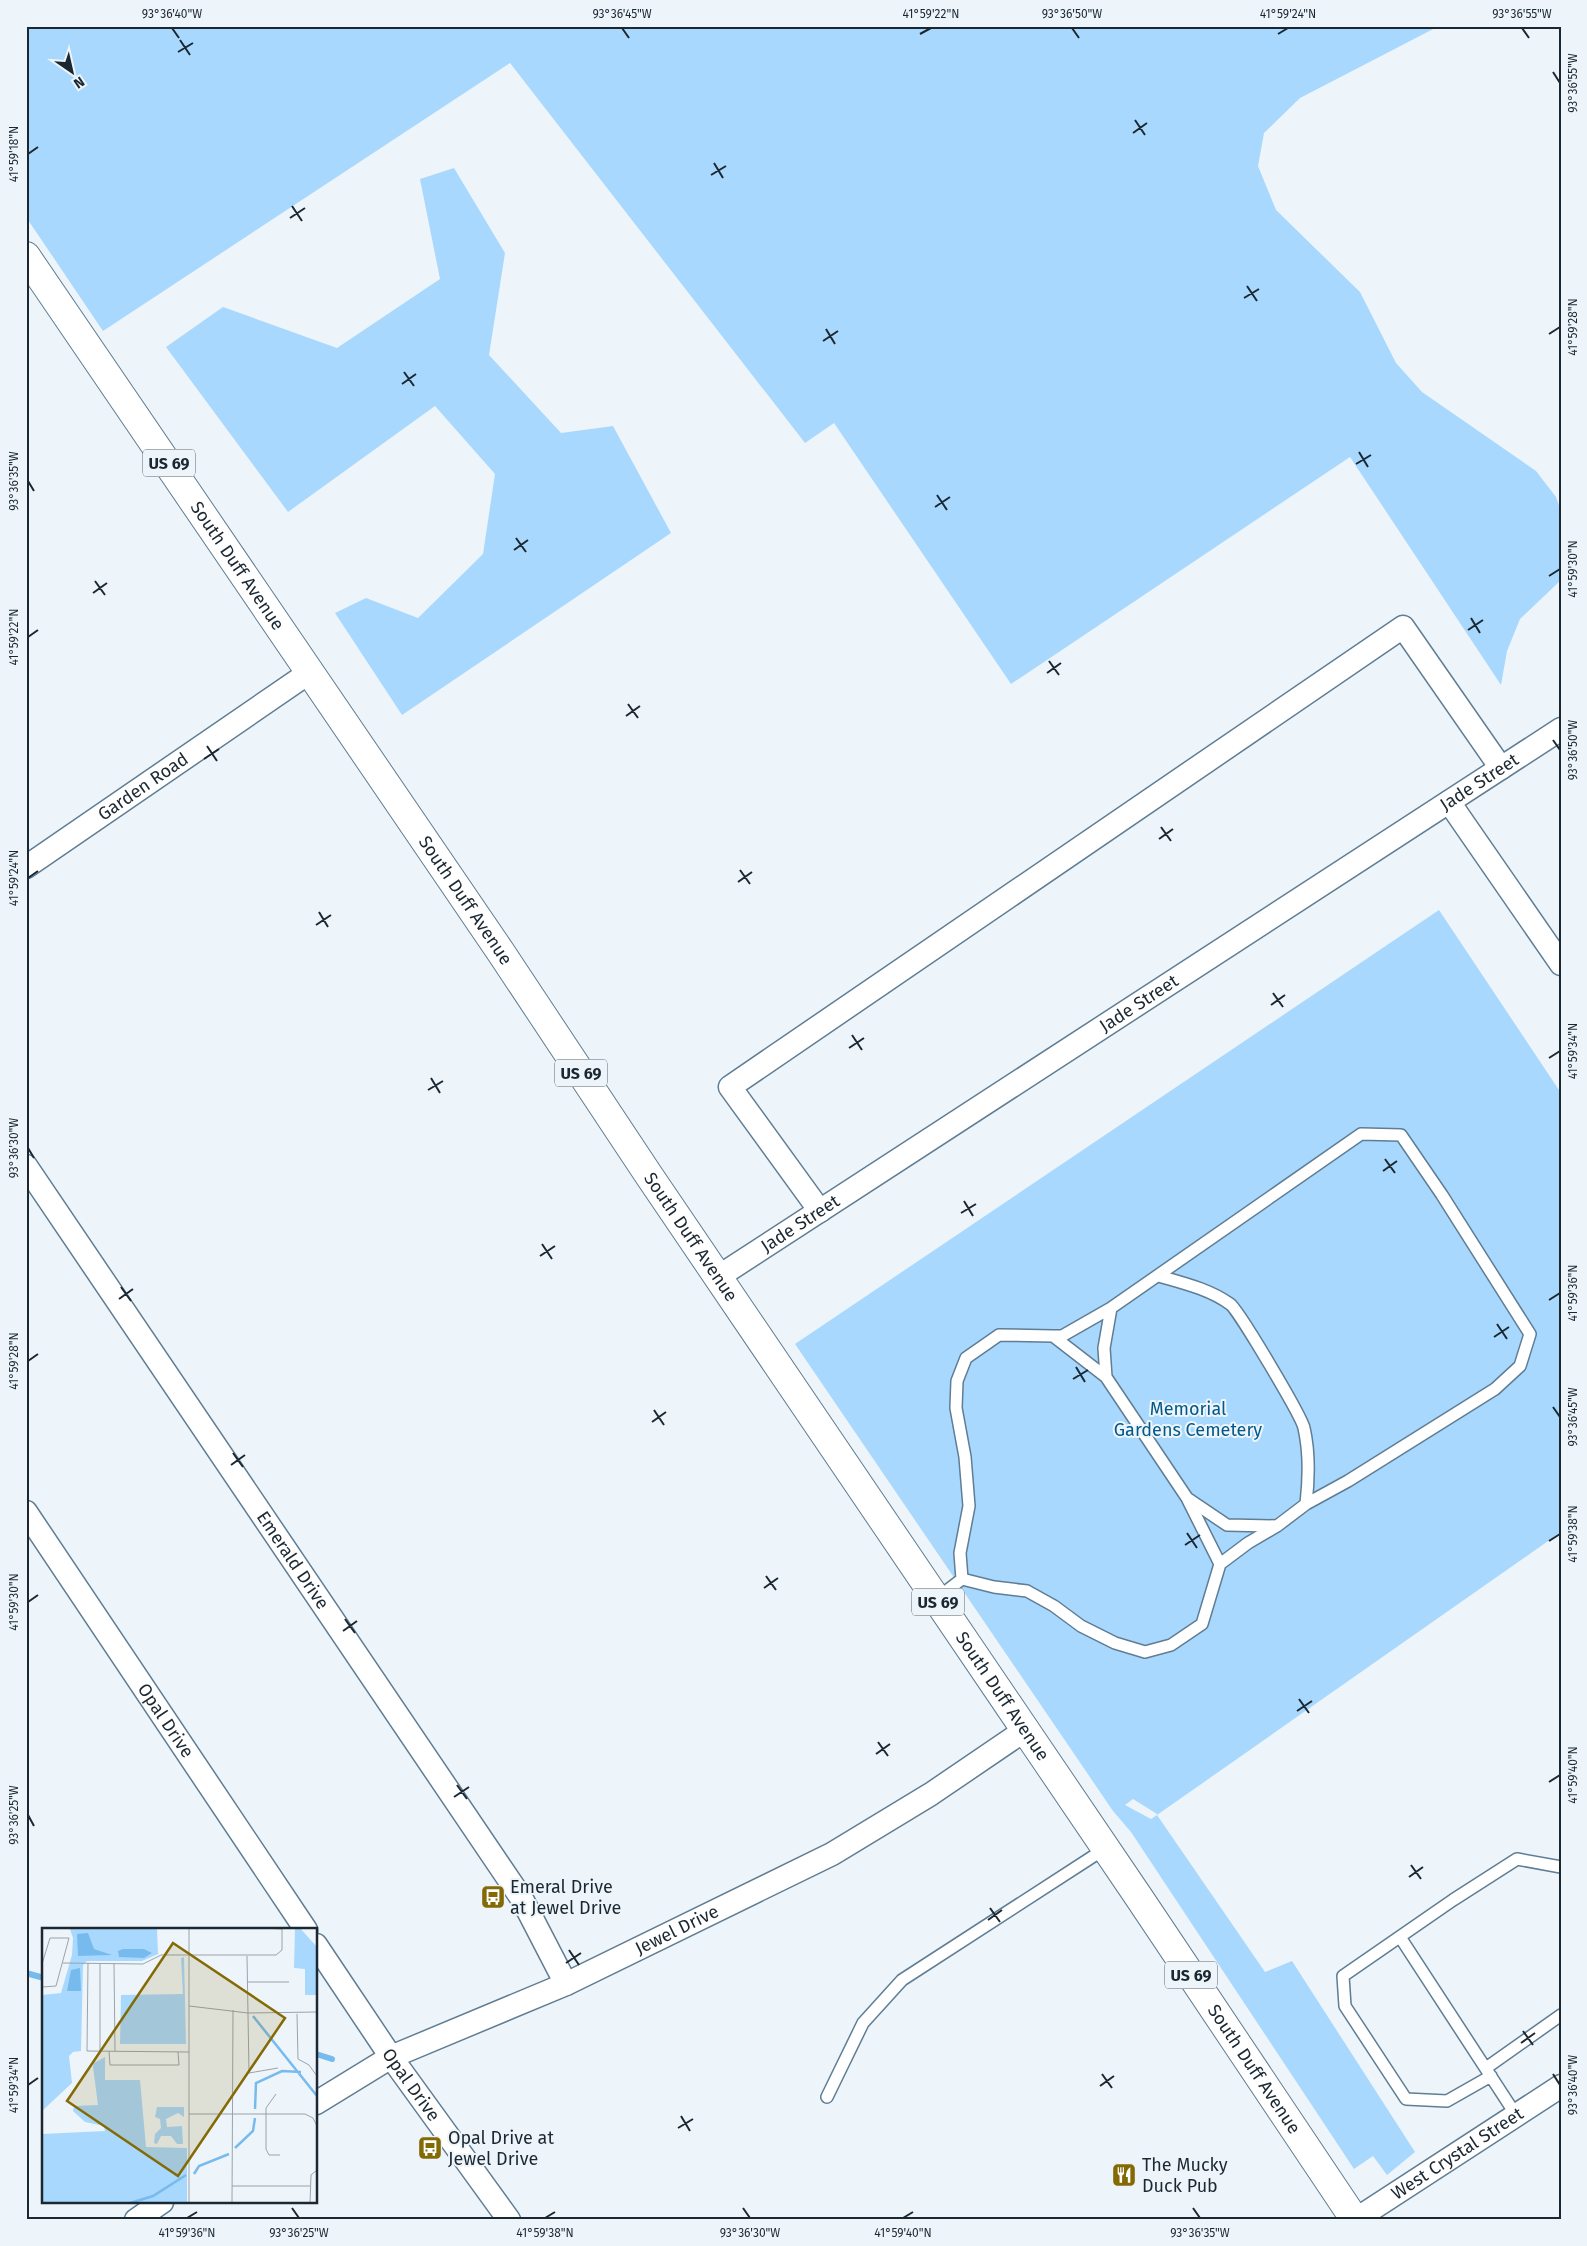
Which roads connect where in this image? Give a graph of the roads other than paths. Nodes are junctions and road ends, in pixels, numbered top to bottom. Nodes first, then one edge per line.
1 (26, 256) edge
2 (310, 672) junction
3 (1561, 729) edge
4 (1501, 768) junction
5 (1449, 802) junction
6 (26, 867) edge
7 (1561, 964) edge
8 (26, 1166) edge
9 (820, 1211) junction
10 (1159, 1276) junction
11 (718, 1277) junction
12 (1111, 1308) junction
13 (1053, 1336) junction
14 (1106, 1377) junction
15 (1187, 1498) junction
16 (1306, 1504) junction
17 (26, 1512) edge
18 (1277, 1526) junction
19 (1220, 1564) junction
20 (962, 1579) junction
21 (936, 1599) junction
22 (1025, 1730) junction
23 (1106, 1848) junction
24 (1561, 1868) edge
25 (305, 1928) edge
26 (1400, 1936) junction
27 (318, 1948) edge
28 (566, 1984) junction
29 (1561, 2015) edge
30 (391, 2057) junction
31 (1488, 2072) junction
32 (1561, 2086) edge
33 (827, 2097) dead end
34 (318, 2103) edge
35 (1516, 2115) junction
36 (159, 2204) edge
37 (136, 2220) edge
38 (510, 2220) edge
39 (1355, 2220) edge

1 - 2 main road, South Duff Avenue / US 69
2 - 6 street, Garden Road
2 - 11 main road, South Duff Avenue / US 69
3 - 4 street, Jade Street
4 - 5 street, Jade Street
4 - 9 street
5 - 7 street
5 - 9 street, Jade Street
8 - 28 street, Emerald Drive
9 - 11 street, Jade Street
10 - 12 lane
10 - 16 lane
10 - 16 lane
11 - 21 main road, South Duff Avenue / US 69
12 - 13 lane
12 - 14 lane
13 - 14 lane
13 - 20 lane
14 - 15 lane
15 - 18 lane
15 - 19 lane
16 - 18 lane
17 - 25 street, Opal Drive
18 - 19 lane
19 - 20 lane
20 - 21 lane
21 - 22 main road, South Duff Avenue / US 69
22 - 23 main road, South Duff Avenue / US 69
22 - 28 street, Jewel Drive
23 - 33 lane
23 - 39 main road, South Duff Avenue / US 69
24 - 26 lane
26 - 31 lane
26 - 31 lane
27 - 30 street, Opal Drive
28 - 30 street, Jewel Drive
29 - 31 lane
30 - 34 street, Jewel Drive
30 - 38 street, Opal Drive
31 - 35 lane
32 - 35 street, West Crystal Street
35 - 39 street, West Crystal Street
36 - 37 street

